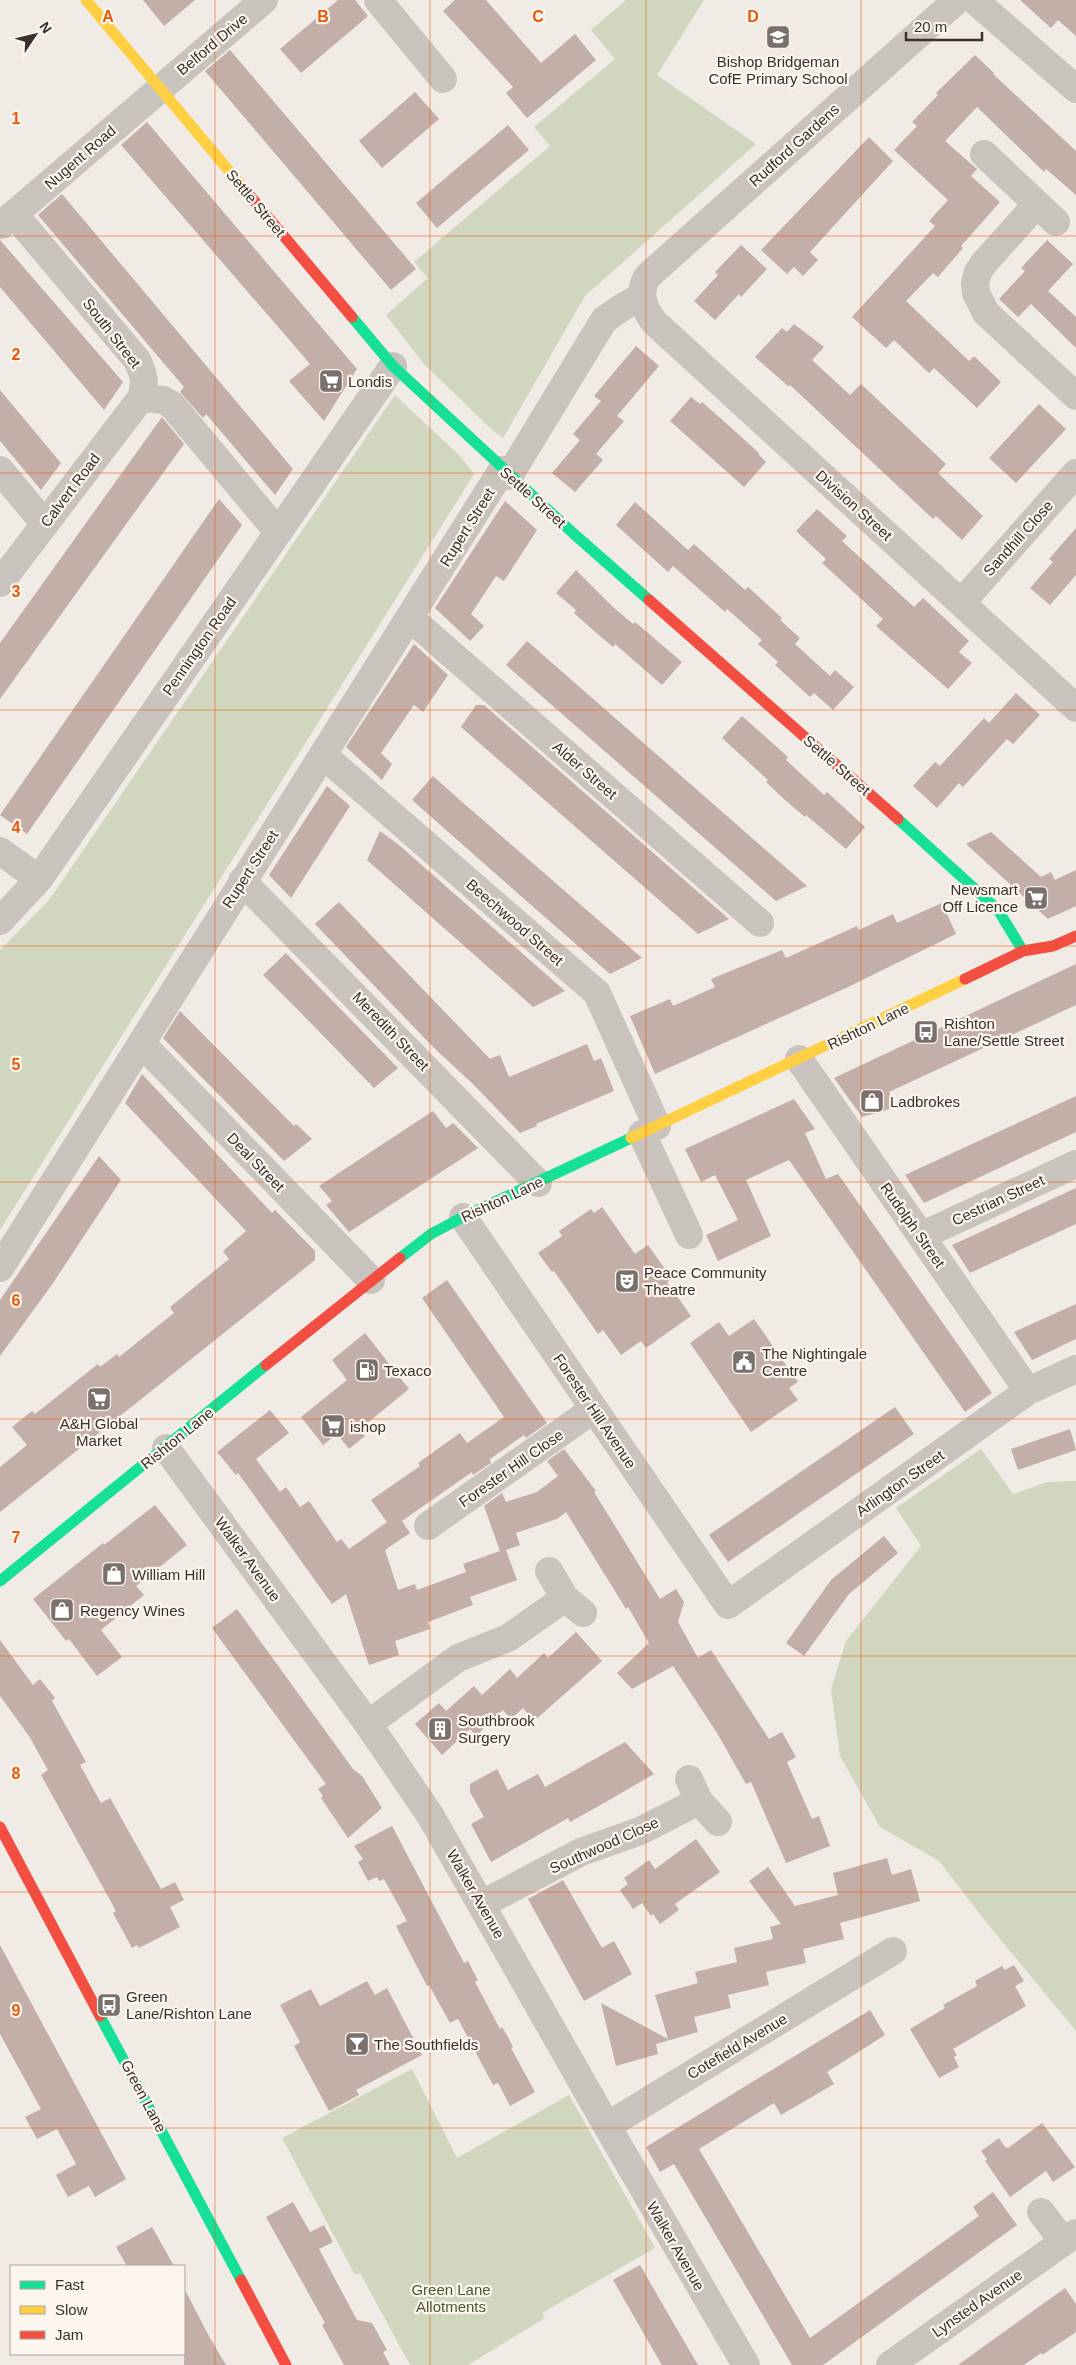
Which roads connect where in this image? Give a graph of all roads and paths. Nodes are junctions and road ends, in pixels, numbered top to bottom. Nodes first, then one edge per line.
1 (86, 0) edge
2 (264, 0) edge
3 (378, 0) edge
4 (957, 0) edge
5 (974, 0) edge
6 (443, 79) dead end
7 (160, 88) junction
8 (1076, 89) edge
9 (984, 154) dead end
10 (7, 220) edge
11 (641, 296) junction
12 (399, 373) junction
13 (1076, 396) edge
14 (141, 398) junction
15 (500, 468) junction
16 (0, 470) edge
17 (1076, 473) edge
18 (44, 522) junction
19 (278, 532) junction
20 (0, 583) edge
21 (961, 603) junction
22 (410, 618) junction
23 (1076, 708) edge
24 (323, 755) junction
25 (0, 851) edge
26 (39, 879) junction
27 (242, 881) junction
28 (0, 921) edge
29 (760, 923) dead end
30 (1076, 936) edge
31 (1023, 951) junction
32 (142, 1044) junction
33 (799, 1059) junction
34 (649, 1130) junction
35 (1076, 1164) edge
36 (538, 1183) junction
37 (463, 1217) junction
38 (690, 1235) dead end
39 (921, 1236) junction
40 (0, 1268) edge
41 (371, 1280) junction
42 (1076, 1369) edge
43 (1028, 1391) junction
44 (594, 1409) junction
45 (166, 1448) junction
46 (428, 1526) dead end
47 (549, 1571) dead end
48 (0, 1581) edge
49 (728, 1605) joint
50 (368, 1724) junction
51 (718, 1822) dead end
52 (0, 1827) edge
53 (482, 1904) junction
54 (893, 1951) dead end
55 (607, 2126) junction
56 (1042, 2212) dead end
57 (1070, 2237) edge
58 (286, 2365) edge
59 (746, 2365) edge
60 (890, 2365) edge

1 - 7 street, Settle Street
2 - 7 street, Belford Drive
3 - 6 street
4 - 11 street, Rudford Gardens
5 - 8 street
7 - 10 street, Nugent Road
7 - 12 street, Settle Street
9 - 13 street
10 - 14 street, South Street
11 - 15 street, Rupert Street
11 - 21 street, Division Street
12 - 15 street, Settle Street
12 - 19 street, Pennington Road
14 - 18 street, Calvert Road
14 - 19 street
15 - 22 street, Rupert Street
15 - 31 street, Settle Street
16 - 18 street
17 - 21 street, Sandhill Close
18 - 20 street, Calvert Road
19 - 26 street, Pennington Road
21 - 23 street, Division Street
22 - 24 street, Rupert Street
22 - 29 street, Alder Street
24 - 27 street, Rupert Street
24 - 34 street, Beechwood Street
25 - 26 street
26 - 28 street, Pennington Road
27 - 32 street, Rupert Street
27 - 36 street, Meredith Street
30 - 31 street, Rishton Lane
31 - 33 street, Rishton Lane
32 - 40 street, Rupert Street
32 - 41 street, Deal Street
33 - 34 street, Rishton Lane
33 - 39 street, Rudolph Street
34 - 36 street, Rishton Lane
34 - 38 street, Beechwood Street
35 - 39 street, Cestrian Street
36 - 37 street, Rishton Lane
37 - 41 street, Rishton Lane
37 - 44 street, Forester Hill Avenue
39 - 43 street, Rudolph Street
41 - 45 street, Rishton Lane
42 - 43 street, Arlington Street
43 - 49 street, Arlington Street
44 - 46 street, Forester Hill Close
44 - 49 street, Forester Hill Avenue
45 - 48 street, Rishton Lane
45 - 50 street, Walker Avenue
47 - 50 street
50 - 53 street, Walker Avenue
51 - 53 street, Southwood Close
52 - 58 street, Green Lane
53 - 55 street, Walker Avenue
54 - 55 street, Cotefield Avenue
55 - 59 street, Walker Avenue
56 - 57 street, Lynsted Avenue
57 - 60 street, Lynsted Avenue

